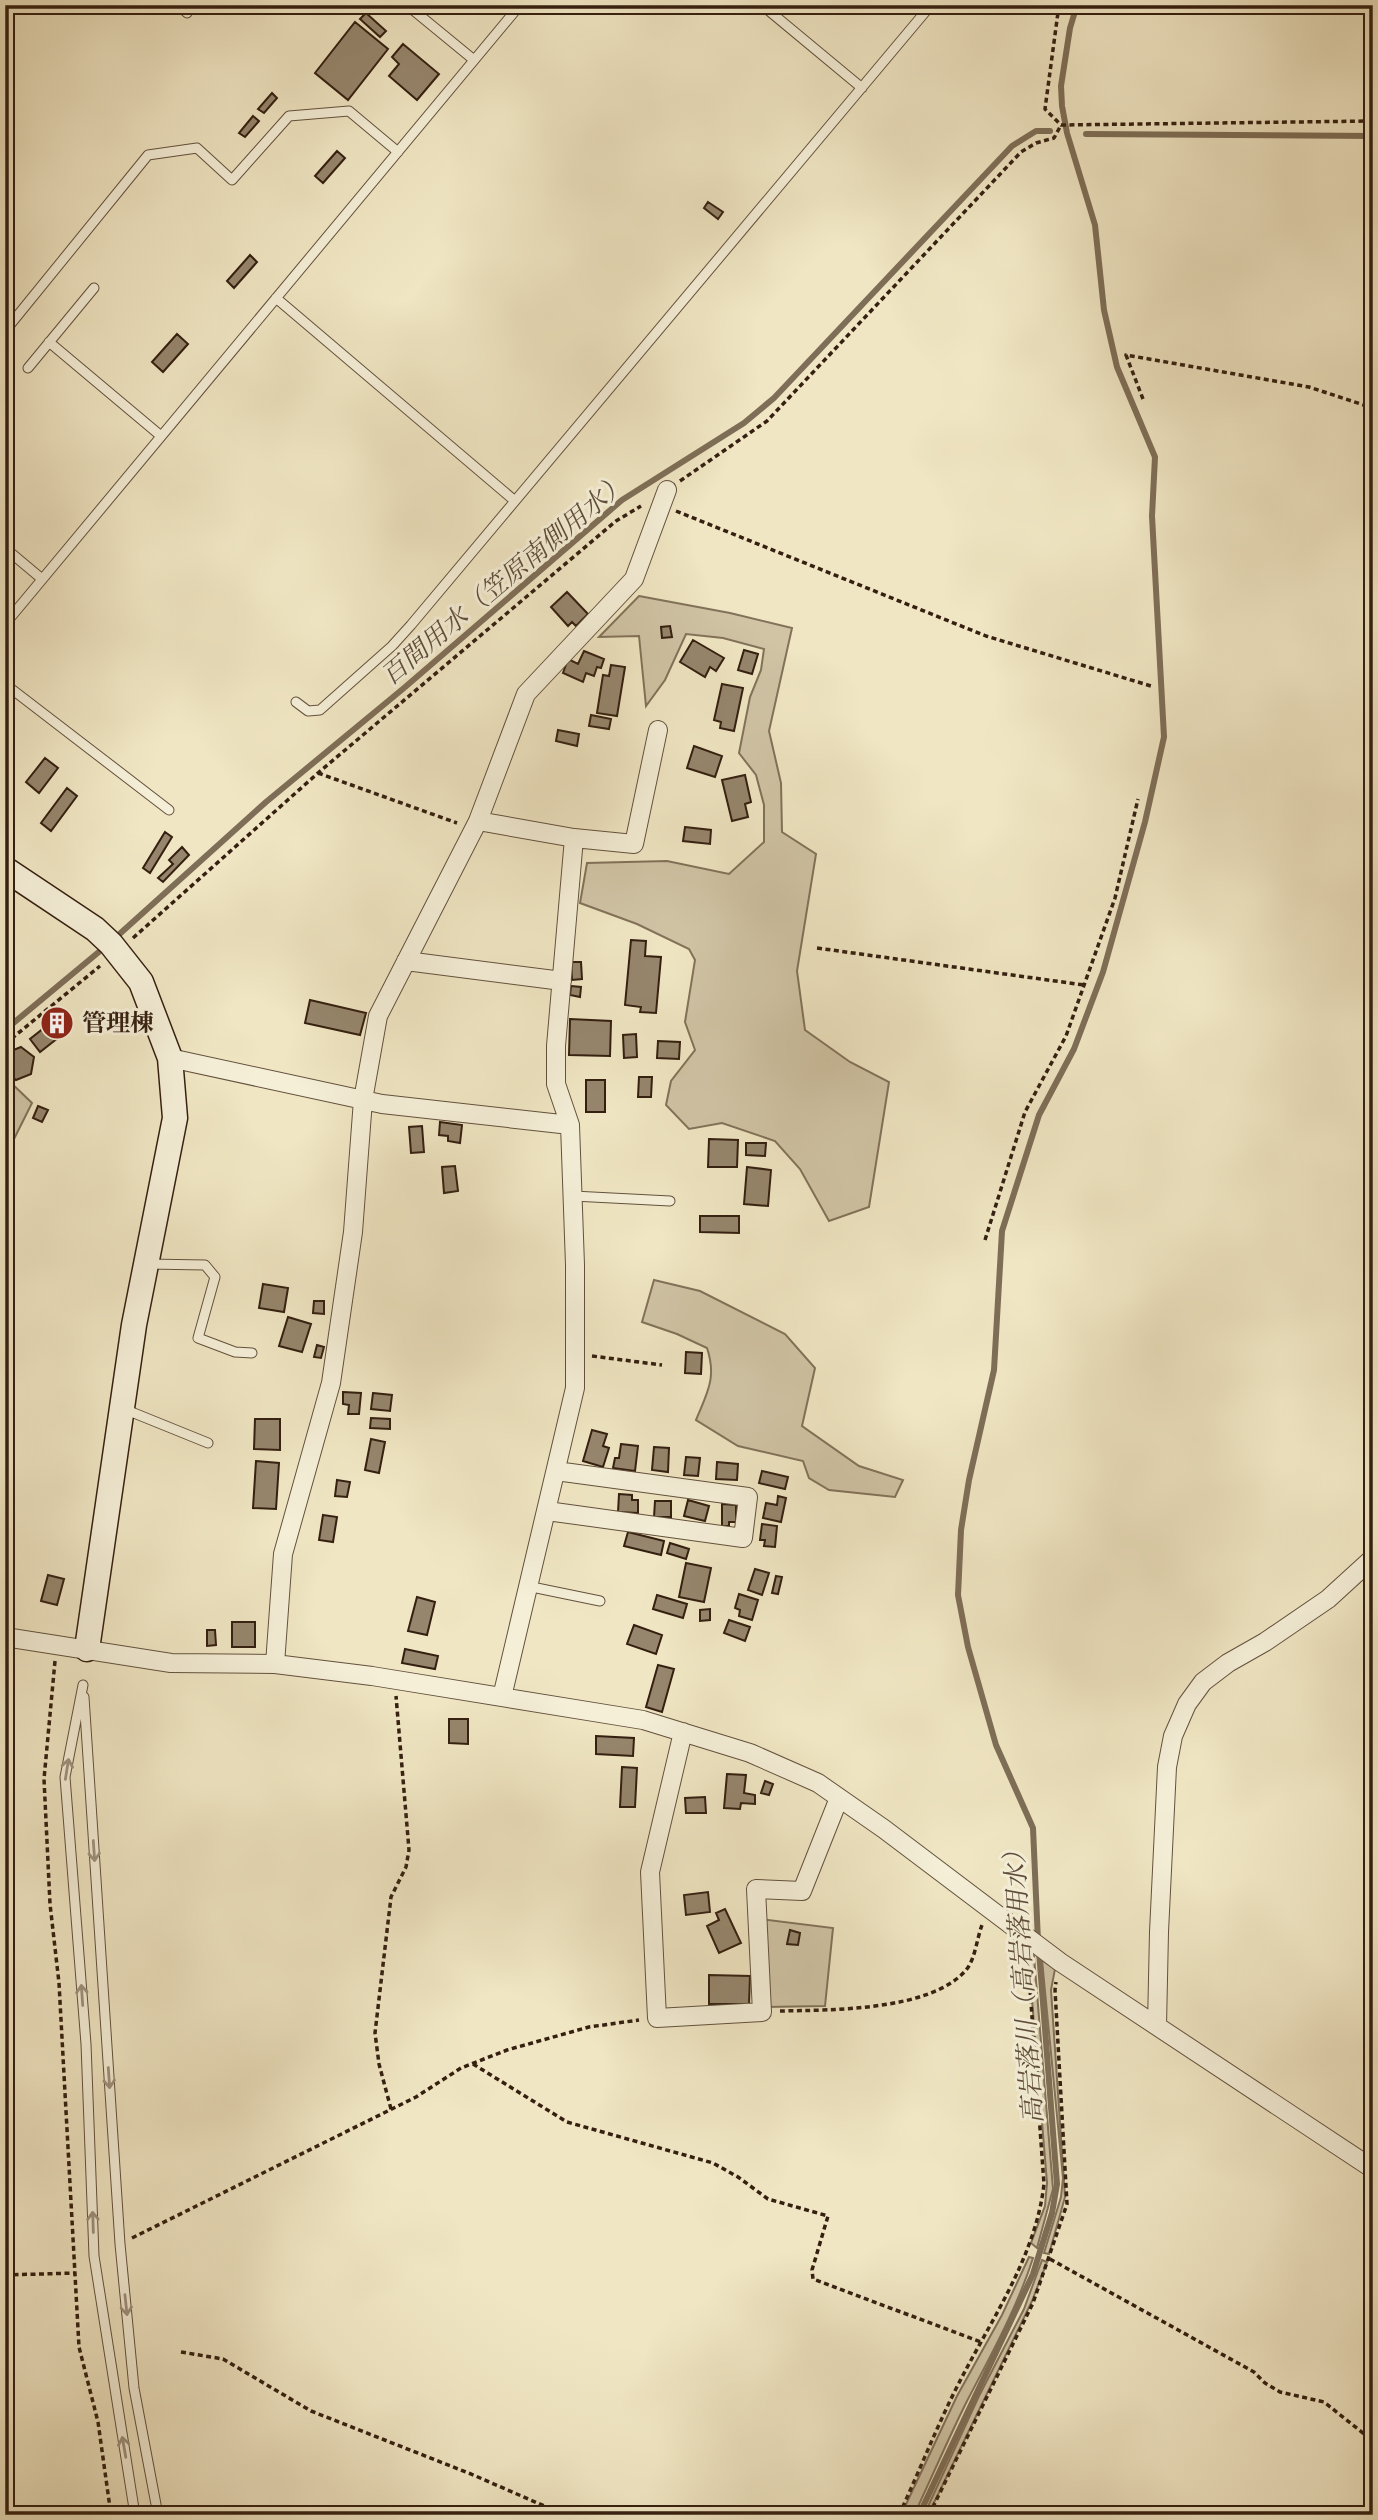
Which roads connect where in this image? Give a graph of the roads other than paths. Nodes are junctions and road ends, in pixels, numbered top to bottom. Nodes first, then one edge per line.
1 (178, 5) edge
2 (193, 5) edge
3 (407, 5) edge
4 (520, 5) edge
5 (762, 5) edge
6 (931, 5) edge
7 (474, 60) junction
8 (862, 88) junction
9 (397, 152) junction
10 (94, 288) dead end
11 (276, 298) junction
12 (5, 331) edge
13 (49, 342) junction
14 (27, 368) dead end
15 (161, 436) junction
16 (664, 497) road end
17 (515, 501) junction
18 (5, 548) edge
19 (43, 579) junction
20 (5, 624) edge
21 (5, 684) edge
22 (296, 702) dead end
23 (658, 730) dead end
24 (169, 810) dead end
25 (476, 825) junction
26 (574, 838) junction
27 (5, 869) edge
28 (406, 961) junction
29 (562, 981) junction
30 (170, 1058) junction
31 (363, 1101) junction
32 (570, 1125) junction
33 (573, 1196) junction
34 (670, 1201) dead end
35 (146, 1264) junction
36 (252, 1353) dead end
37 (122, 1409) junction
38 (208, 1443) dead end
39 (556, 1471) junction
40 (547, 1511) junction
41 (1373, 1558) edge
42 (527, 1586) junction
43 (600, 1601) dead end
44 (5, 1637) edge
45 (88, 1649) junction
46 (275, 1664) junction
47 (502, 1697) junction
48 (683, 1732) junction
49 (839, 1798) junction
50 (1157, 2026) junction
51 (1373, 2169) edge
52 (135, 2515) edge
53 (158, 2515) edge

1 - 2 lane
3 - 7 lane
4 - 7 lane
5 - 8 lane
6 - 8 lane
7 - 9 lane
8 - 17 lane
9 - 11 lane
9 - 12 lane
10 - 13 lane
11 - 15 lane
11 - 17 lane
13 - 14 lane
13 - 15 lane
15 - 19 lane
16 - 25 street
17 - 22 lane
18 - 19 lane
19 - 20 lane
21 - 24 lane
23 - 26 street
25 - 26 street
25 - 28 street
26 - 29 street
27 - 30 street
28 - 29 street
28 - 31 street
29 - 32 street
30 - 31 street
30 - 35 street
31 - 32 street
31 - 46 street
32 - 33 street
33 - 34 lane
33 - 39 street
35 - 36 lane
35 - 37 street
37 - 38 lane
37 - 45 street
39 - 40 street
39 - 40 street
40 - 42 street
41 - 50 street
42 - 43 lane
42 - 47 street
44 - 45 street
45 - 46 street
46 - 47 street
47 - 48 street
48 - 49 street
48 - 49 street
49 - 50 street
50 - 51 street
52 -> 53 lane

